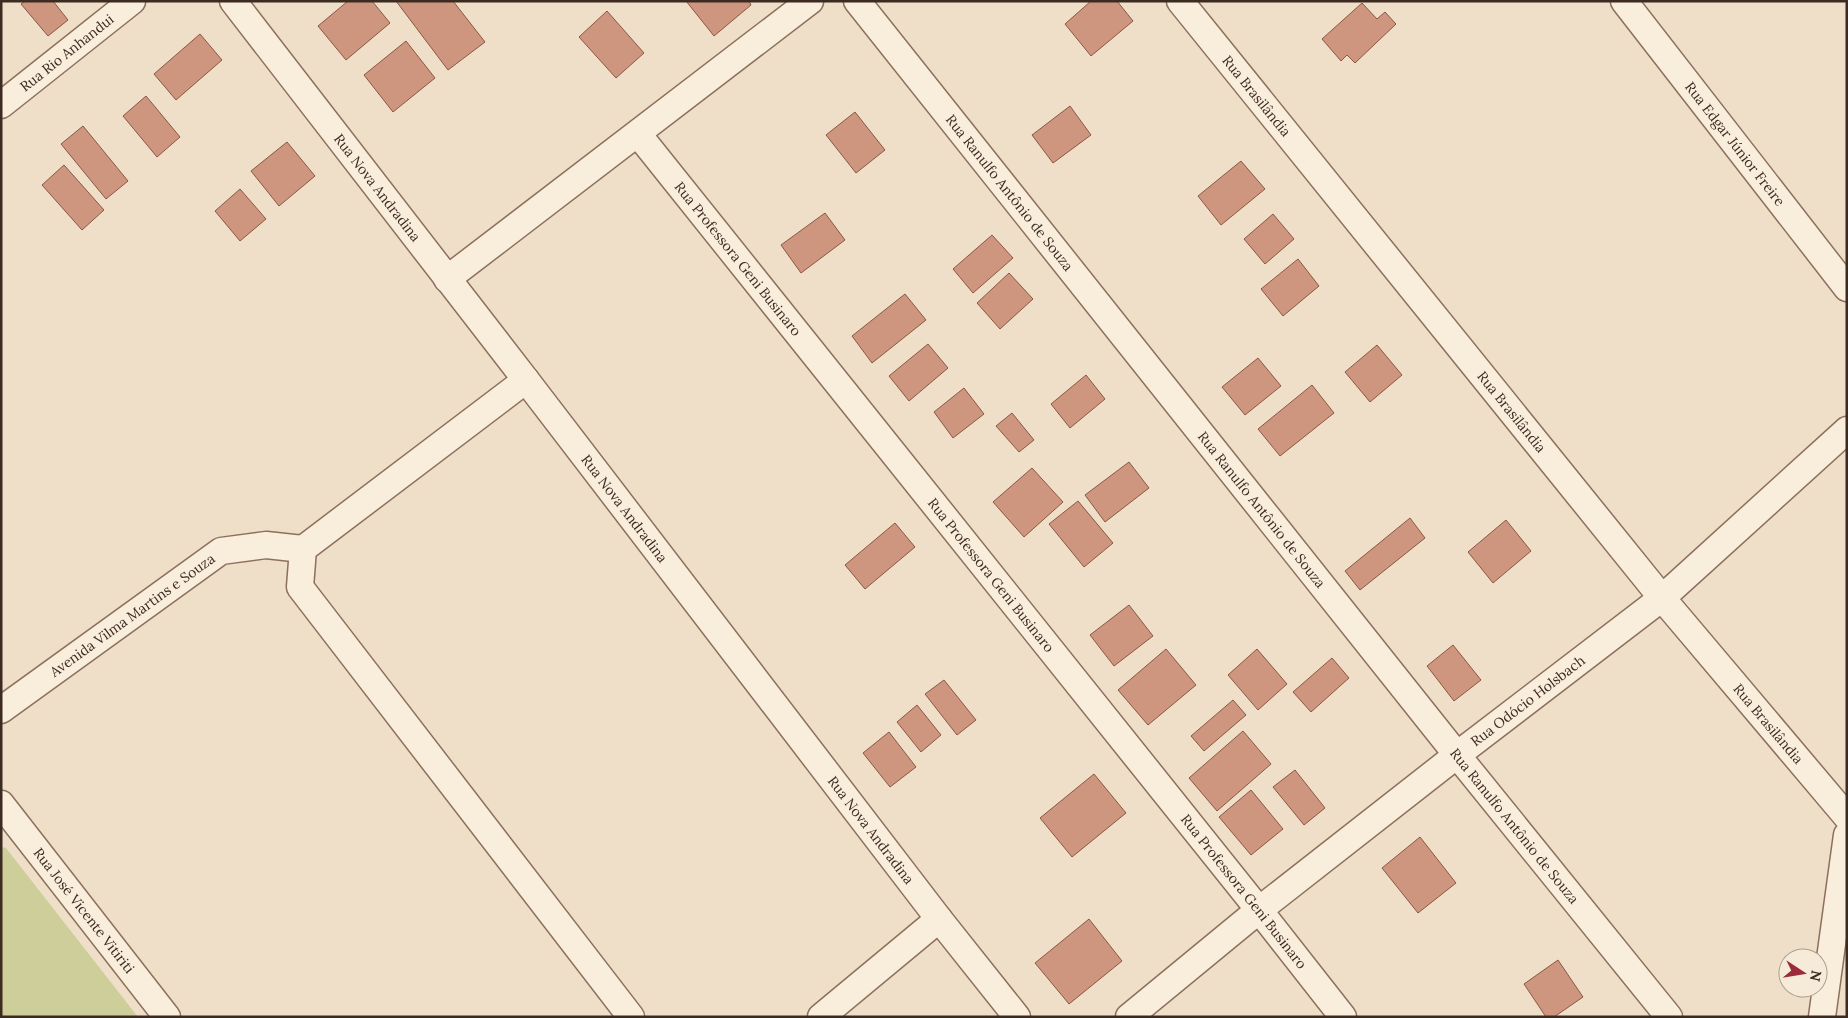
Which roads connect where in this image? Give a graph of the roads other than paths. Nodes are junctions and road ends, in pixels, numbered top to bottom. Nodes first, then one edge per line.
1 (132, 1) edge
2 (233, 1) edge
3 (810, 1) edge
4 (857, 1) edge
5 (1180, 1) edge
6 (1624, 1) edge
7 (1, 105) edge
8 (638, 134) junction
9 (447, 279) junction
10 (1847, 288) edge
11 (526, 380) junction
12 (1847, 430) edge
13 (303, 550) junction
14 (1662, 598) junction
15 (1, 710) edge
16 (1457, 755) junction
17 (1, 804) edge
18 (1847, 816) edge
19 (1847, 835) edge
20 (1259, 910) junction
21 (939, 919) junction
22 (167, 1017) edge
23 (631, 1017) edge
24 (821, 1017) edge
25 (1017, 1017) edge
26 (1129, 1017) edge
27 (1343, 1017) edge
28 (1669, 1017) edge
29 (1822, 1017) edge

1 - 7 street, Rua Rio Anhandui
2 - 9 street, Rua Nova Andradina
3 - 8 street
4 - 16 street, Rua Ranulfo Antônio de Souza
5 - 14 street, Rua Brasilândia
6 - 10 street, Rua Edgar Júnior Freire
8 - 9 street
8 - 20 street, Rua Professora Geni Businaro
9 - 11 street, Rua Nova Andradina
11 - 13 street
11 - 21 street, Rua Nova Andradina
12 - 14 street, Rua Odócio Holsbach
13 - 15 street, Avenida Vilma Martins e Souza
13 - 23 street
14 - 16 street, Rua Odócio Holsbach
14 - 18 street, Rua Brasilândia
16 - 20 street, Rua Odócio Holsbach
16 - 28 street, Rua Ranulfo Antônio de Souza
17 - 22 street, Rua José Vicente Vitiriti
19 - 29 street
20 - 26 street, Rua Odócio Holsbach
20 - 27 street, Rua Professora Geni Businaro
21 - 24 street
21 - 25 street, Rua Nova Andradina

